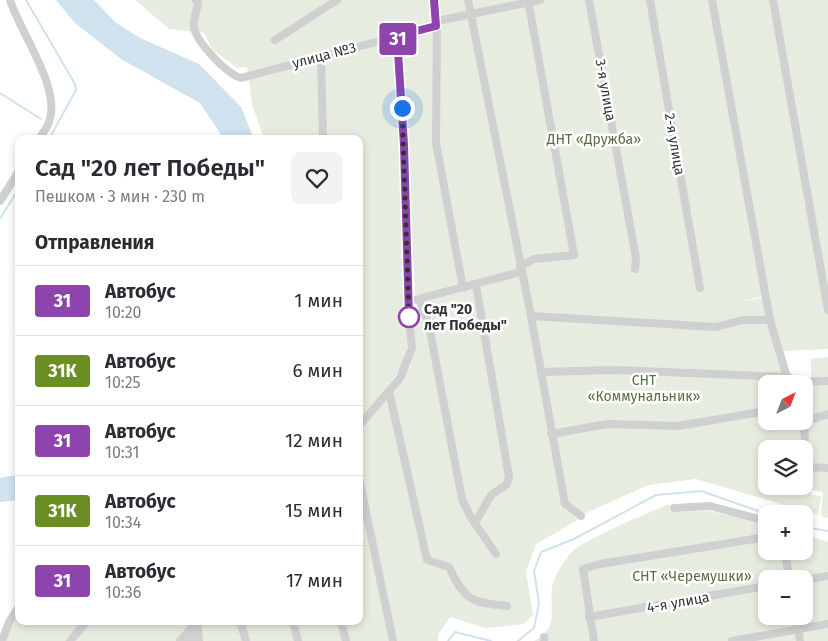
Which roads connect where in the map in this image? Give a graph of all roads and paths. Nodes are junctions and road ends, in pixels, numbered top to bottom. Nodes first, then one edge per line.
1 (10, 0) edge
2 (196, 0) edge
3 (337, 0) edge
4 (434, 0) edge
5 (468, 0) edge
6 (540, 0) edge
7 (589, 0) edge
8 (650, 0) edge
9 (712, 0) edge
10 (773, 0) edge
11 (528, 2) edge
12 (472, 15) junction
13 (437, 23) junction
14 (397, 36) junction
15 (275, 40) dead end
16 (321, 56) junction
17 (42, 135) edge
18 (323, 135) edge
19 (15, 177) edge
20 (0, 201) edge
21 (521, 269) junction
22 (635, 269) dead end
23 (476, 285) junction
24 (463, 288) junction
25 (700, 288) dead end
26 (419, 299) junction
27 (408, 301) junction
28 (828, 310) edge
29 (531, 316) junction
30 (770, 320) junction
31 (541, 372) junction
32 (787, 375) edge
33 (758, 379) edge
34 (813, 380) edge
35 (828, 380) edge
36 (389, 391) junction
37 (758, 411) edge
38 (828, 414) edge
39 (813, 418) edge
40 (363, 421) edge
41 (551, 434) junction
42 (813, 467) edge
43 (828, 468) edge
44 (363, 497) edge
45 (674, 508) dead end
46 (581, 516) dead end
47 (758, 519) edge
48 (475, 523) junction
49 (758, 538) edge
50 (496, 554) dead end
51 (828, 576) edge
52 (813, 578) edge
53 (758, 587) edge
54 (507, 606) dead end
55 (15, 612) edge
56 (589, 617) junction
57 (828, 624) edge
58 (84, 625) edge
59 (194, 625) edge
60 (241, 625) edge
61 (294, 625) edge
62 (342, 625) edge
63 (797, 625) edge
64 (798, 629) junction
65 (199, 637) edge
66 (2, 641) edge
67 (70, 641) edge
68 (180, 641) edge
69 (190, 641) edge
70 (246, 641) edge
71 (298, 641) edge
72 (346, 641) edge
73 (393, 641) edge
74 (594, 641) edge
75 (732, 641) edge
76 (800, 641) edge

1 - 17 street
2 - 16 street, улица №3
3 - 15 street
4 - 13 street
5 - 12 street
6 - 11 street, улица №3
7 - 22 street, 3-я улица
8 - 25 street, 2-я улица
9 - 30 street
10 - 28 street
11 - 12 street, улица №3
11 - 21 street
12 - 13 street, улица №3
12 - 21 street
13 - 14 street, улица №3
13 - 24 street
14 - 16 street, улица №3
14 - 27 street
16 - 18 street
19 - 20 street
21 - 23 street
21 - 29 street
23 - 24 street
23 - 48 street
24 - 26 street
26 - 27 street
26 - 48 street
27 - 36 street
29 - 30 street
29 - 31 street
30 - 32 street
31 - 33 street
31 - 41 street
34 - 35 street
36 - 40 street
36 - 54 street
37 - 41 street
38 - 39 street
41 - 46 street
42 - 43 street
44 - 73 street
45 - 47 street
48 - 50 street
49 - 56 street
51 - 52 street
53 - 56 street, 4-я улица
55 - 66 street
56 - 74 street
57 - 64 street
58 - 67 street
59 - 68 street
60 - 70 street
61 - 71 street
62 - 72 street
63 - 64 street
64 - 75 street
64 - 76 street
65 - 69 street

